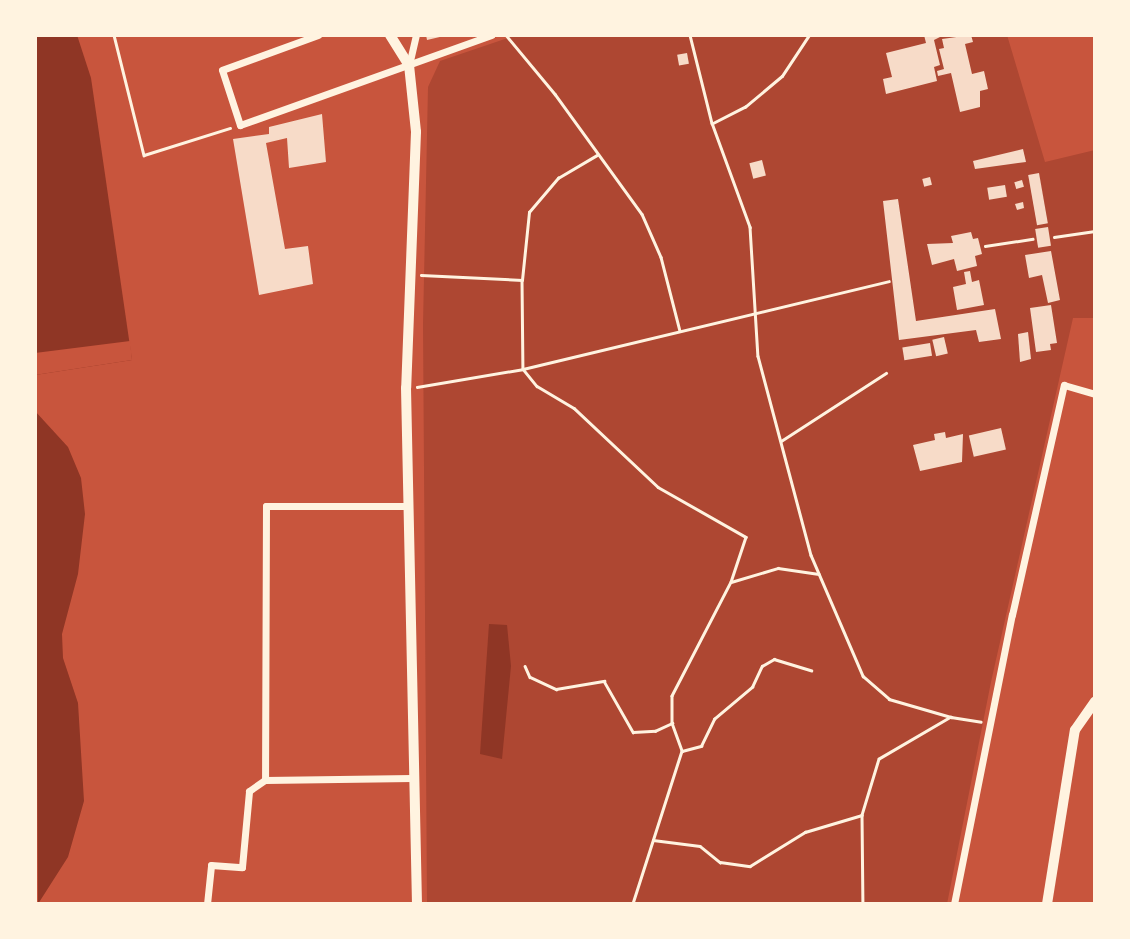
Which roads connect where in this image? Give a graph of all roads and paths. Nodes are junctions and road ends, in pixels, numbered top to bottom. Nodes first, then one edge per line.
1 (114, 35) edge
2 (318, 35) edge
3 (390, 35) edge
4 (416, 35) edge
5 (491, 35) edge
6 (506, 35) edge
7 (690, 35) edge
8 (809, 35) edge
9 (409, 65) junction
10 (712, 123) junction
11 (240, 125) junction
12 (598, 154) junction
13 (1095, 231) edge
14 (1054, 237) dead end
15 (1032, 239) dead end
16 (985, 247) dead end
17 (411, 275) junction
18 (522, 280) junction
19 (889, 281) dead end
20 (753, 314) junction
21 (680, 331) junction
22 (523, 369) junction
23 (886, 373) dead end
24 (406, 388) junction
25 (1095, 394) edge
26 (781, 441) junction
27 (407, 506) junction
28 (819, 574) junction
29 (731, 582) junction
30 (525, 666) dead end
31 (811, 670) dead end
32 (1095, 701) edge
33 (1090, 714) edge
34 (951, 718) junction
35 (673, 723) junction
36 (991, 723) junction
37 (682, 751) junction
38 (412, 778) junction
39 (265, 780) junction
40 (862, 815) junction
41 (653, 840) junction
42 (207, 904) edge
43 (417, 904) edge
44 (633, 904) edge
45 (863, 904) edge
46 (954, 904) edge
47 (1047, 904) edge

1 - 11 path
2 - 11 street
3 - 9 main road
4 - 9 street
5 - 9 street
6 - 12 path
7 - 10 path
8 - 10 path
9 - 11 street
9 - 17 main road
10 - 20 path
12 - 18 path
12 - 21 path
13 - 14 path
15 - 16 path
17 - 18 path
17 - 24 main road
18 - 22 path
19 - 20 path
20 - 21 path
20 - 26 path
21 - 22 path
22 - 24 path
22 - 29 path
23 - 26 path
24 - 27 main road
25 - 36 street
26 - 28 path
27 - 38 main road
27 - 39 street
28 - 29 path
28 - 34 path
29 - 35 path
30 - 35 path
31 - 37 path
32 - 33 main road
33 - 47 main road
34 - 36 path
34 - 40 path
35 - 37 path
36 - 46 street
37 - 41 path
38 - 39 street
38 - 43 main road
39 - 42 street
40 - 41 path
40 - 45 path
41 - 44 path

